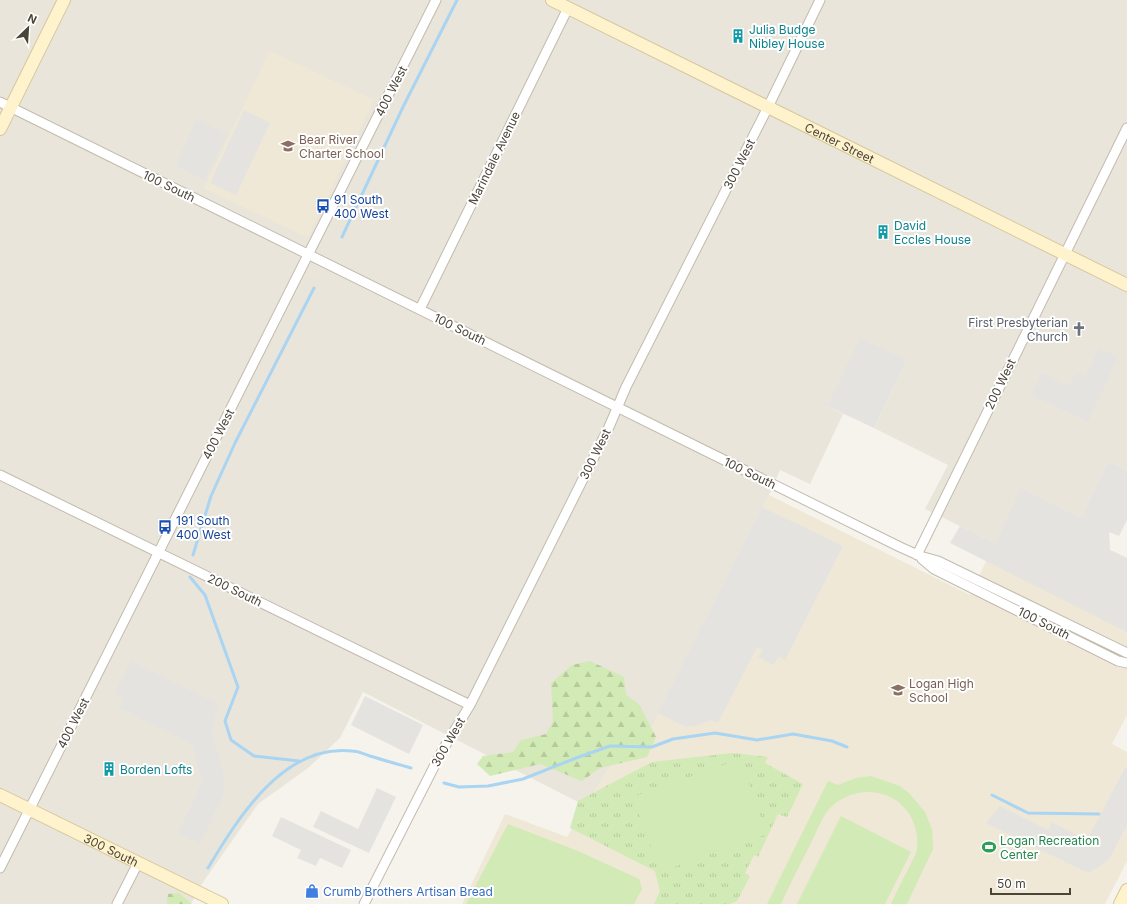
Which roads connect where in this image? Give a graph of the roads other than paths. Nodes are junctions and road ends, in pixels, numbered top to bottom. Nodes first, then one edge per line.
1 (64, 0) edge
2 (436, 0) edge
3 (552, 0) edge
4 (820, 0) edge
5 (568, 8) junction
6 (5, 104) edge
7 (768, 107) junction
8 (1127, 128) edge
9 (0, 129) edge
10 (308, 254) junction
11 (1065, 254) junction
12 (1127, 285) edge
13 (420, 309) junction
14 (617, 407) junction
15 (0, 476) edge
16 (158, 553) junction
17 (918, 556) junction
18 (1127, 653) edge
19 (1127, 664) edge
20 (470, 705) junction
21 (0, 795) edge
22 (29, 809) junction
23 (138, 863) junction
24 (0, 868) edge
25 (1127, 890) edge
26 (117, 904) edge
27 (222, 904) edge
28 (364, 904) edge
29 (1120, 904) edge

1 - 6 street
2 - 10 street, 400 West
3 - 5 street, Center Street
4 - 7 street, 300 West
5 - 7 street, Center Street
5 - 13 street, Marindale Avenue
6 - 9 street
6 - 10 street, 100 South
7 - 11 street, Center Street
7 - 14 street, 300 West
8 - 11 street, 200 West
10 - 13 street, 100 South
10 - 16 street, 400 West
11 - 12 street, Center Street
11 - 17 street, 200 West
13 - 14 street, 100 South
14 - 17 street, 100 South
14 - 20 street, 300 West
15 - 16 street, 200 South
16 - 20 street, 200 South
16 - 22 street, 400 West
17 - 18 street, 100 South
17 - 19 street, 100 South
20 - 28 street, 300 West
21 - 22 street, 300 South
22 - 23 street, 300 South
22 - 24 street, 400 West
23 - 26 street
23 - 27 street, 300 South
25 - 29 street

